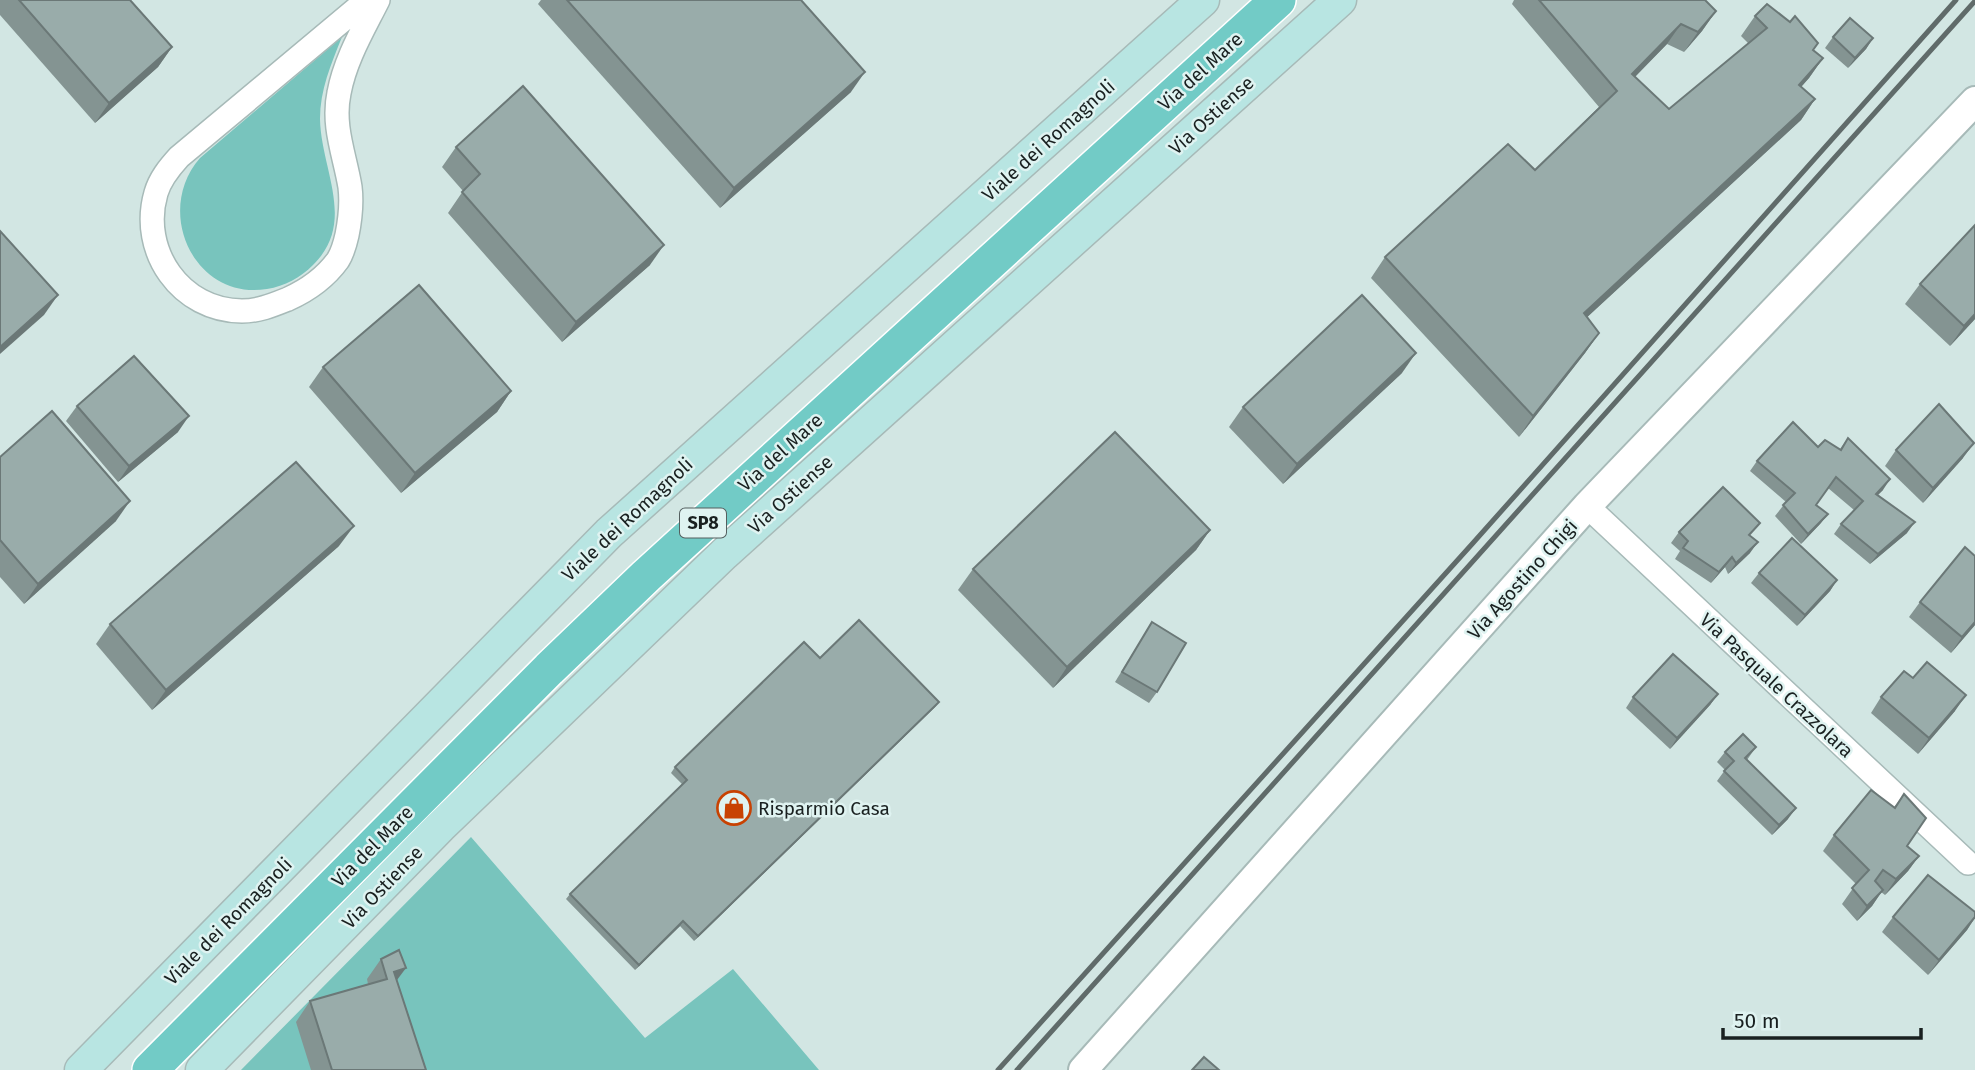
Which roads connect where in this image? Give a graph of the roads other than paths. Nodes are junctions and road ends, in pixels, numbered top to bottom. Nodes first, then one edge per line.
1 (367, 0) edge
2 (378, 0) edge
3 (1203, 0) edge
4 (1278, 0) edge
5 (1340, 0) edge
6 (1975, 101) edge
7 (1587, 506) junction
8 (1968, 863) dead end
9 (82, 1070) edge
10 (150, 1070) edge
11 (202, 1070) edge
12 (1083, 1070) edge

1 - 2 street
3 - 9 main road, Viale dei Romagnoli
4 - 10 main road, Via del Mare / SP8
5 - 11 main road, Via Ostiense
6 - 7 street, Via Agostino Chigi
7 - 8 street, Via Pasquale Crazzolara
7 - 12 street, Via Agostino Chigi

